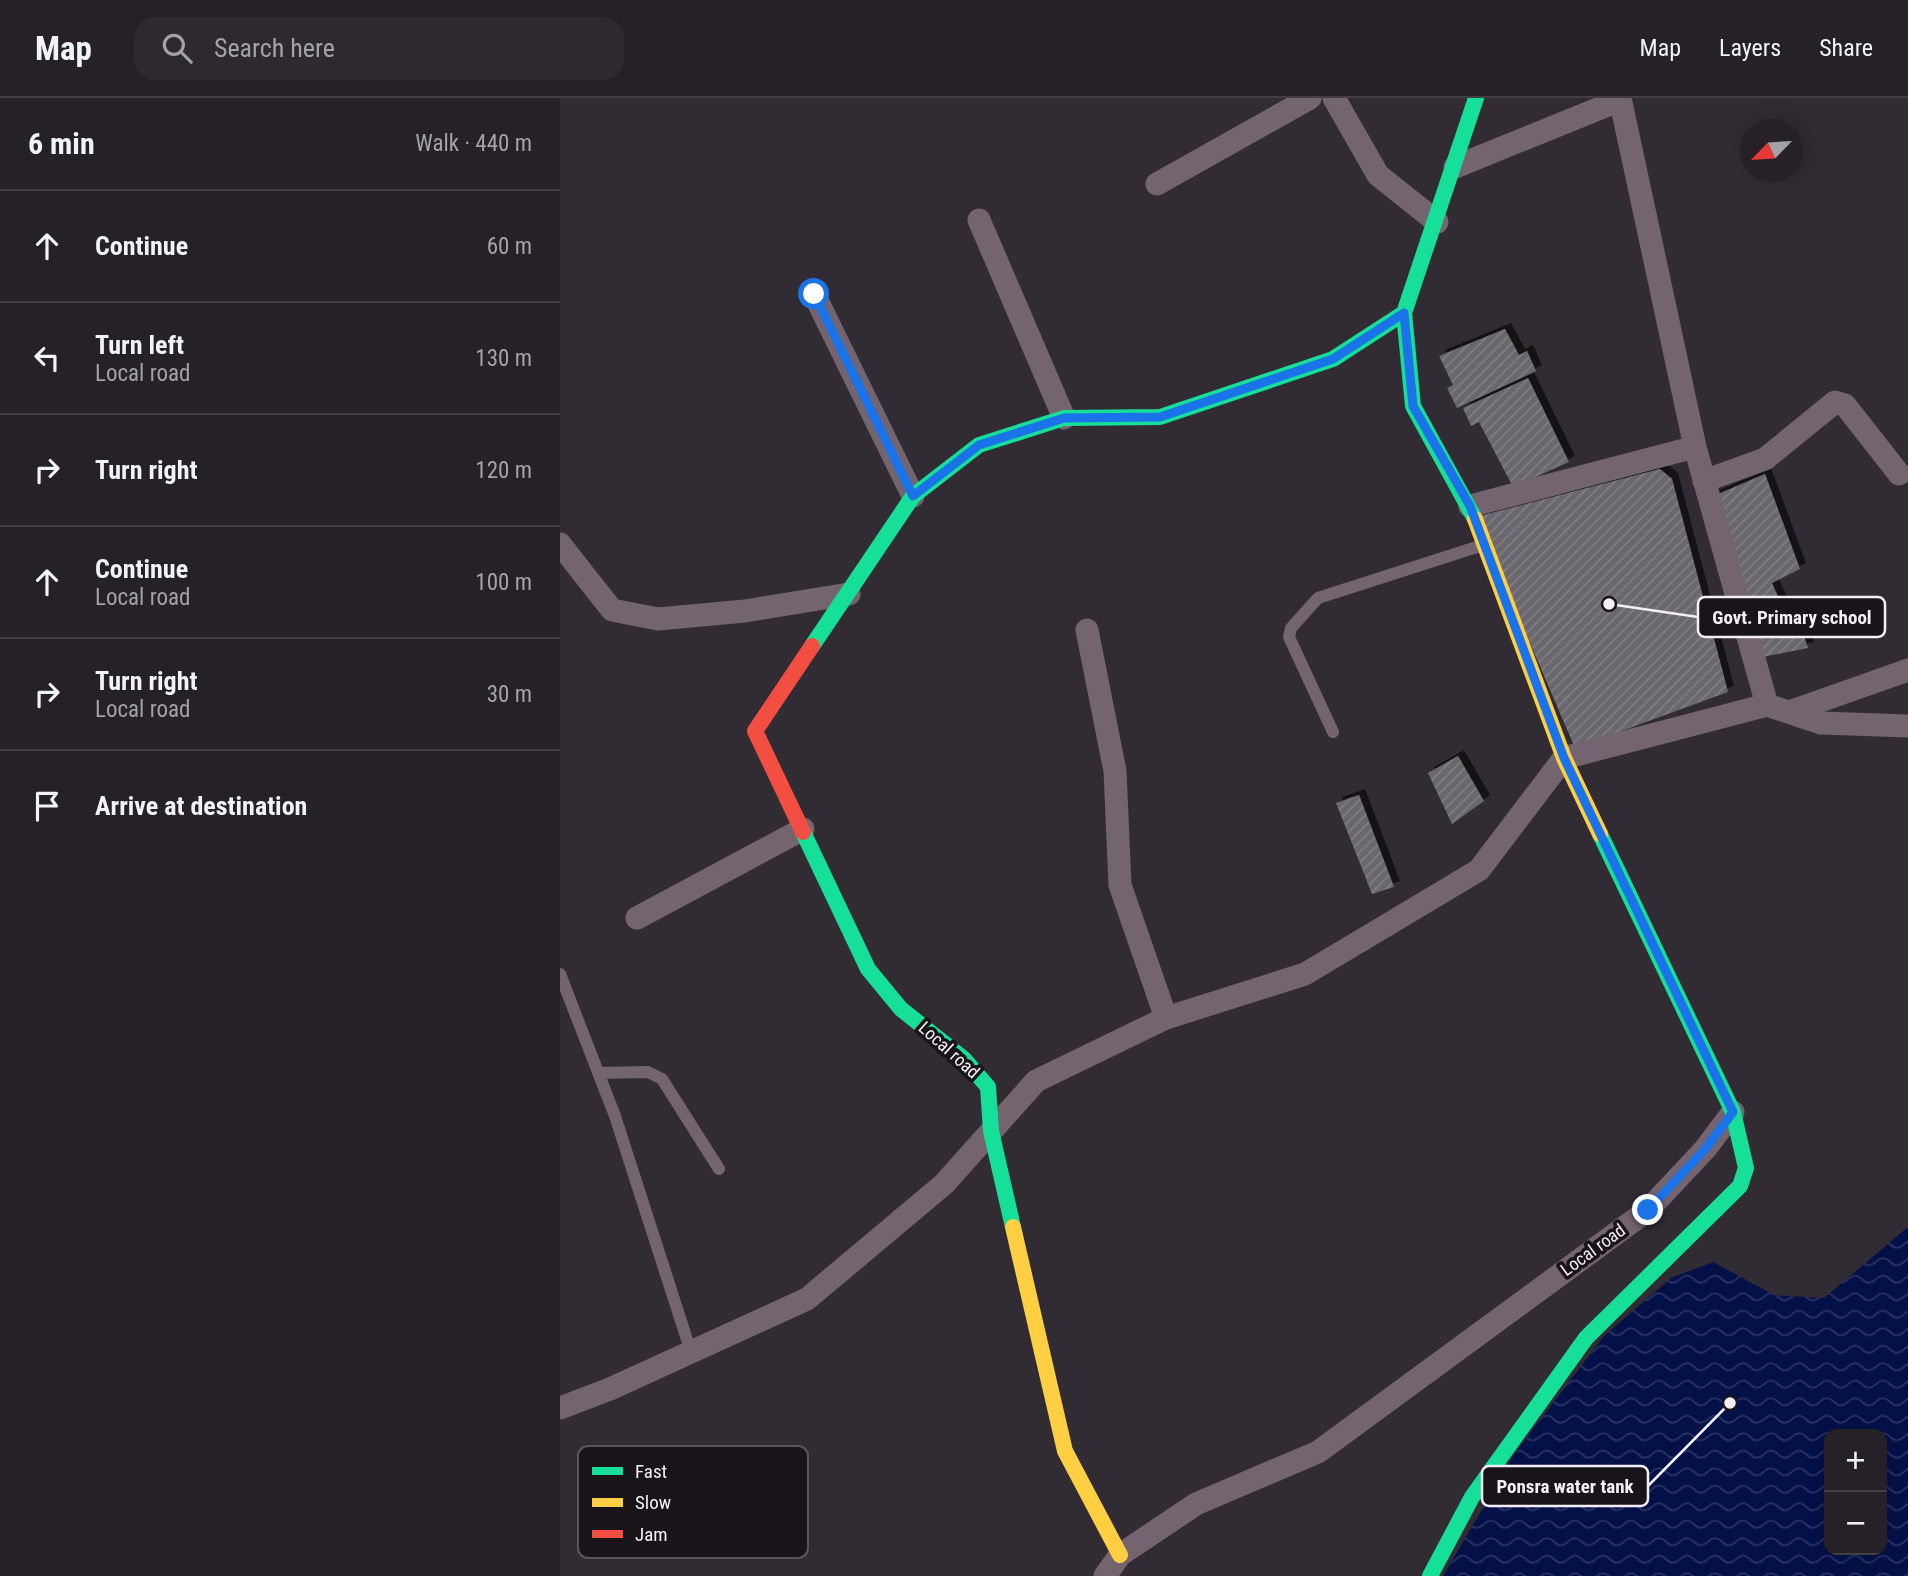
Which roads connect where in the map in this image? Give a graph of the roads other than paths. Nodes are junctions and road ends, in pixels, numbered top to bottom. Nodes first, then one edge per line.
1 (1310, 98) edge
2 (1334, 98) edge
3 (1476, 98) edge
4 (1620, 99) edge
5 (1455, 167) junction
6 (1157, 184) dead end
7 (979, 220) dead end
8 (1437, 222) junction
9 (814, 294) dead end
10 (1404, 313) junction
11 (1064, 418) junction
12 (1695, 447) junction
13 (1899, 474) dead end
14 (1704, 481) junction
15 (913, 496) junction
16 (1470, 506) junction
17 (560, 544) edge
18 (1483, 545) junction
19 (849, 594) junction
20 (1087, 630) dead end
21 (1908, 670) edge
22 (1778, 709) junction
23 (1908, 726) edge
24 (1333, 732) dead end
25 (1564, 758) junction
26 (803, 829) junction
27 (637, 918) dead end
28 (560, 974) edge
29 (1166, 1018) junction
30 (599, 1073) junction
31 (1733, 1112) junction
32 (991, 1131) junction
33 (719, 1168) dead end
34 (691, 1352) junction
35 (560, 1408) edge
36 (1120, 1555) junction
37 (1105, 1576) edge
38 (1430, 1576) edge

1 - 6 street
2 - 8 street
3 - 5 street
4 - 5 street
4 - 12 street
5 - 8 street
7 - 11 street
8 - 10 street
9 - 15 street
10 - 11 street, Local road
10 - 16 street
11 - 15 street, Local road
12 - 14 street
12 - 16 street
13 - 14 street
14 - 22 street
15 - 19 street, Local road
16 - 18 street
17 - 19 street
18 - 24 lane
18 - 25 street
19 - 26 street, Local road
20 - 29 street
21 - 22 street
22 - 23 street
22 - 25 street
25 - 29 street
25 - 31 street
26 - 27 street
26 - 32 street, Local road
28 - 30 lane
29 - 32 street
30 - 33 lane
30 - 34 lane
31 - 36 street, Local road
31 - 38 street
32 - 34 street
32 - 36 street, Local road
34 - 35 street
36 - 37 street, Local road

